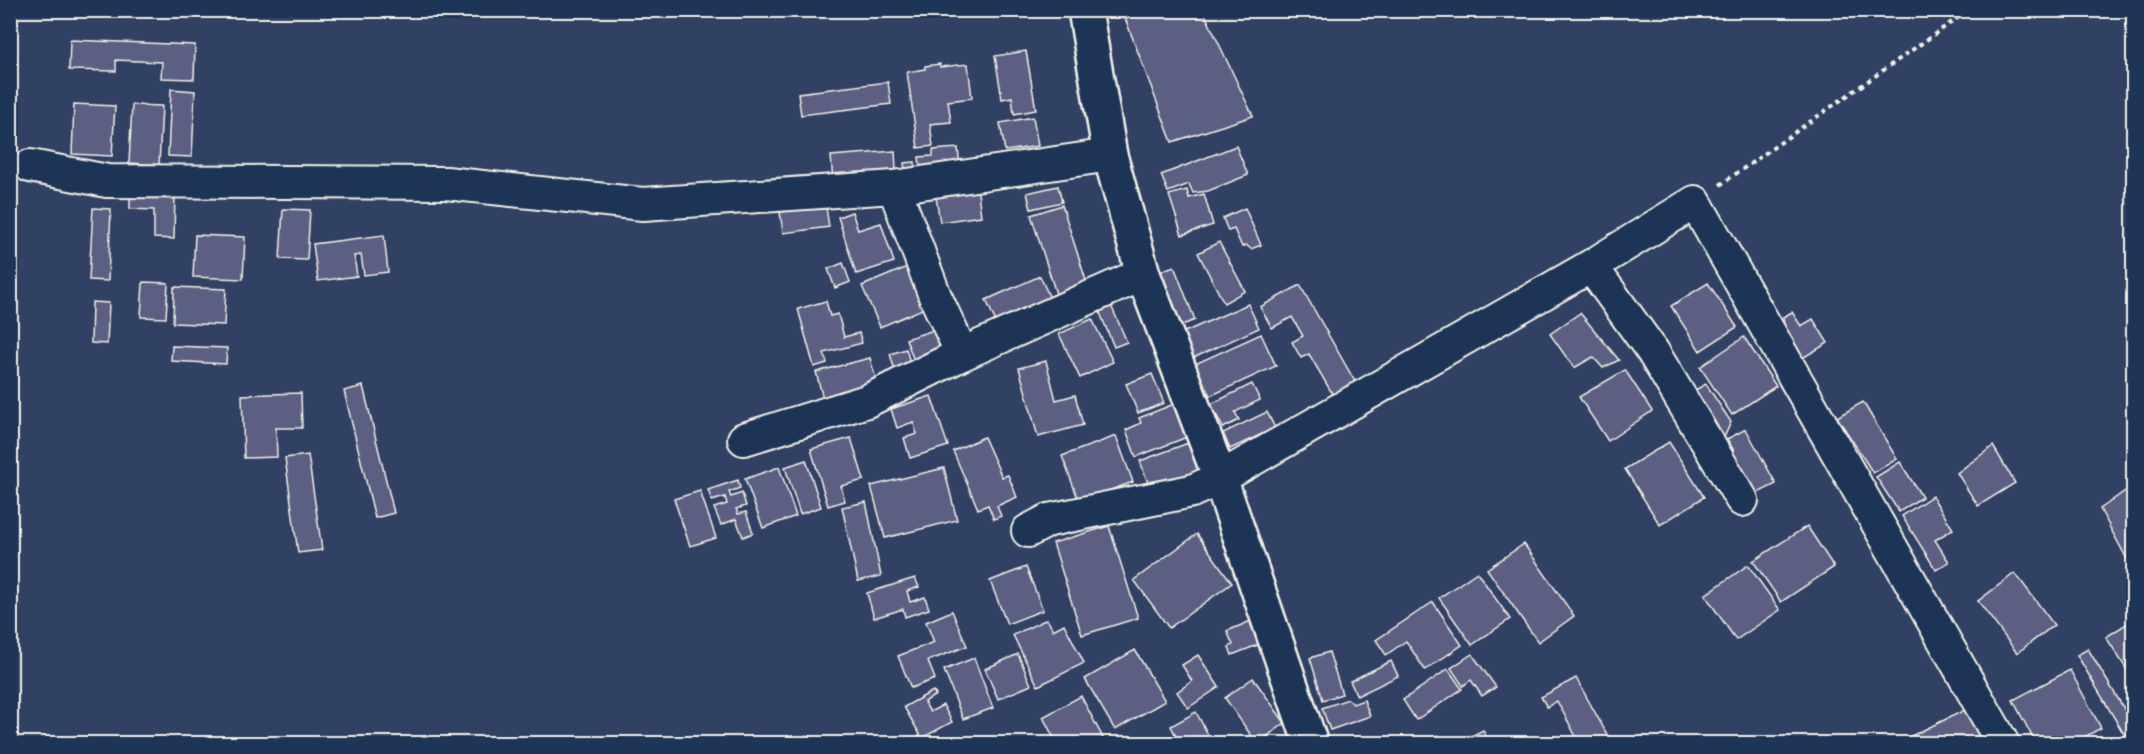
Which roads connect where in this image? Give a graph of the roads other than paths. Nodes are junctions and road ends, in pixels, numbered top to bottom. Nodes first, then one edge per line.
1 (1085, 10) edge
2 (1110, 155) junction
3 (30, 166) dead end
4 (894, 187) junction
5 (1591, 266) junction
6 (1143, 274) junction
7 (962, 354) junction
8 (744, 439) dead end
9 (1220, 478) junction
10 (1742, 500) dead end
11 (1028, 531) dead end
12 (1311, 744) edge
13 (2004, 744) edge

1 - 2 street
2 - 4 street
2 - 6 street
3 - 4 street
4 - 7 street
5 - 9 street
5 - 10 street
5 - 13 street
6 - 7 street
6 - 9 street
7 - 8 street
9 - 11 street
9 - 12 street

